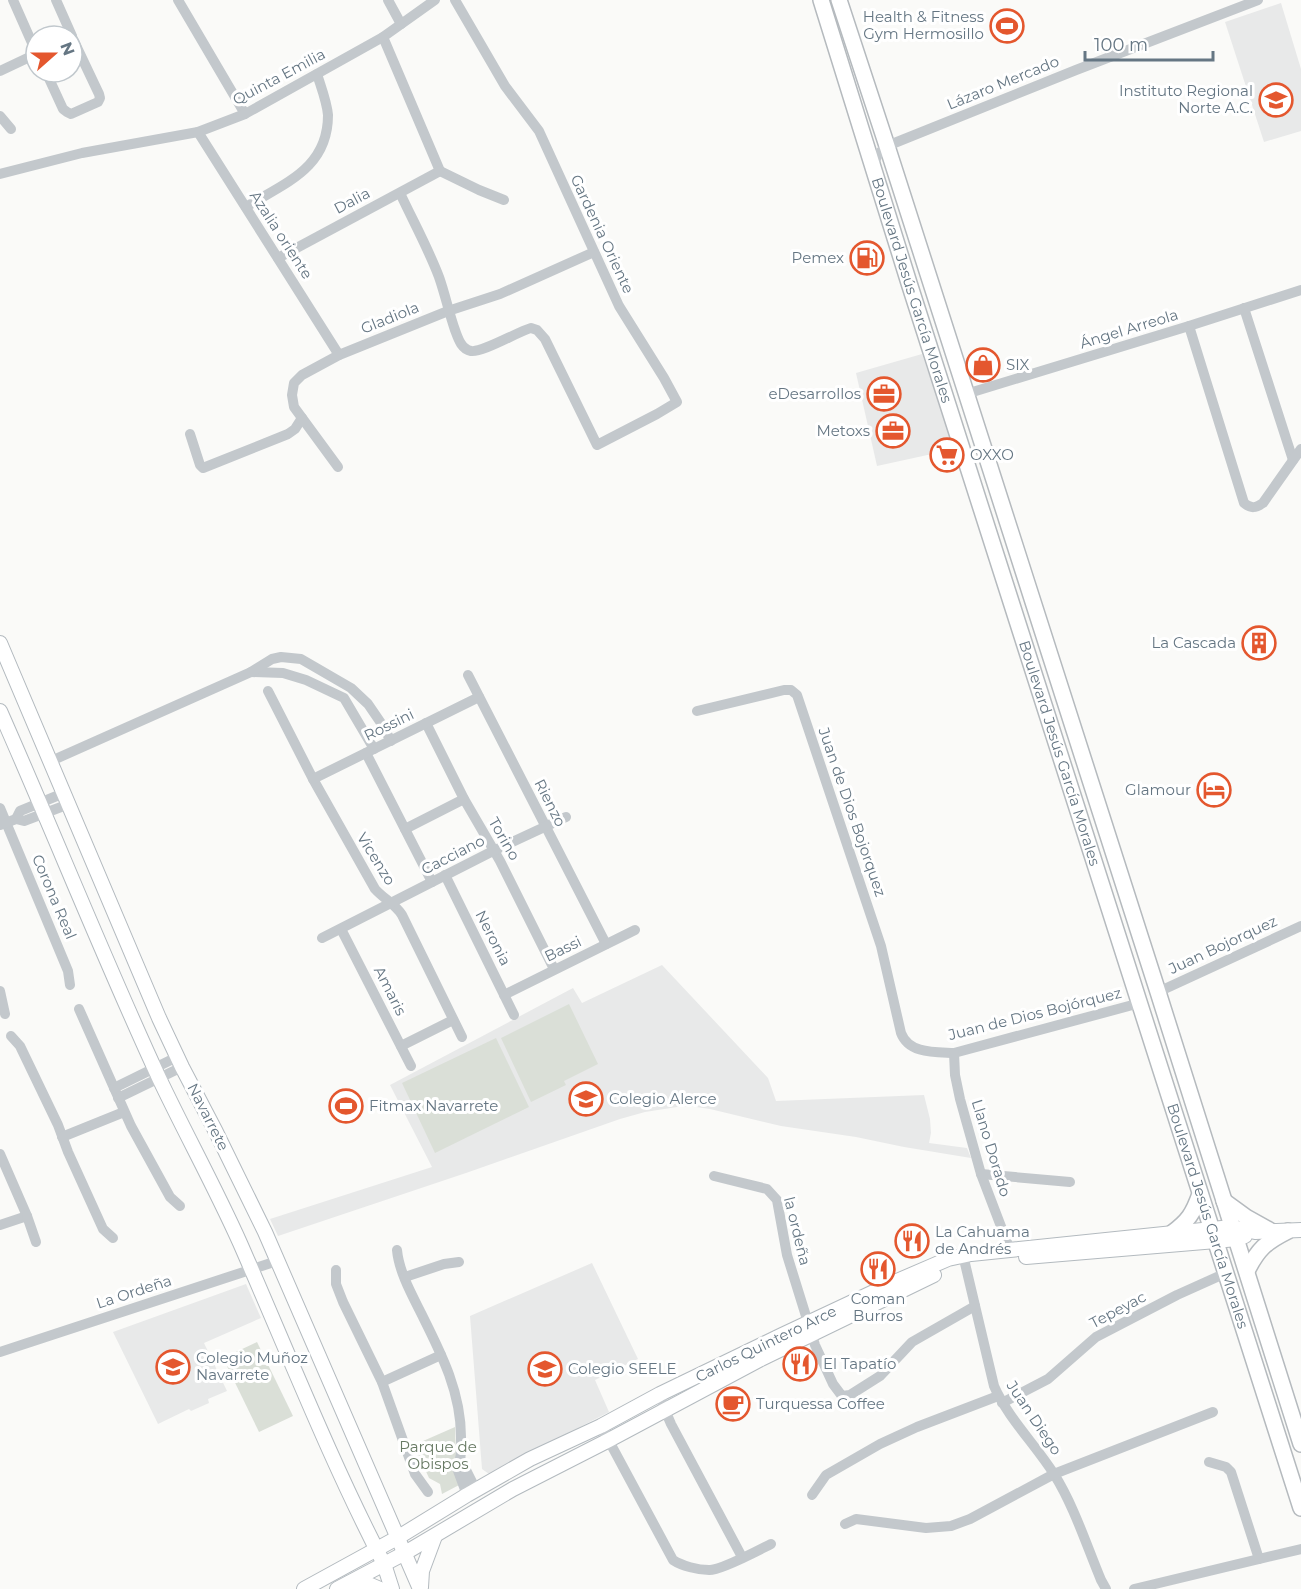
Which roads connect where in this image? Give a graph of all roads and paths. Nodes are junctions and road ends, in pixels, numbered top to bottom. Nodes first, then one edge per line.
1 (13, 0) edge
2 (56, 0) edge
3 (178, 0) edge
4 (388, 0) edge
5 (435, 0) edge
6 (455, 0) edge
7 (820, 0) edge
8 (839, 0) edge
9 (1258, 0) edge
10 (66, 24) edge
11 (401, 24) junction
12 (24, 25) edge
13 (383, 37) junction
14 (24, 59) edge
15 (84, 62) edge
16 (0, 71) edge
17 (317, 74) junction
18 (51, 84) edge
19 (245, 114) junction
20 (0, 116) edge
21 (11, 129) dead end
22 (198, 132) junction
23 (887, 146) junction
24 (874, 170) junction
25 (440, 171) junction
26 (0, 174) edge
27 (400, 193) junction
28 (504, 200) dead end
29 (246, 207) junction
30 (594, 252) junction
31 (278, 258) junction
32 (1301, 290) edge
33 (1244, 308) junction
34 (448, 311) junction
35 (1189, 326) junction
36 (339, 354) junction
37 (966, 394) junction
38 (302, 418) junction
39 (190, 434) dead end
40 (1301, 449) edge
41 (987, 460) junction
42 (1293, 460) junction
43 (968, 465) junction
44 (338, 467) dead end
45 (0, 643) edge
46 (251, 672) junction
47 (468, 675) dead end
48 (351, 688) junction
49 (268, 691) dead end
50 (479, 697) junction
51 (344, 698) junction
52 (0, 711) edge
53 (697, 711) dead end
54 (426, 723) junction
55 (391, 741) junction
56 (370, 751) junction
57 (51, 761) junction
58 (312, 779) junction
59 (67, 799) junction
60 (464, 799) junction
61 (0, 808) edge
62 (43, 808) junction
63 (566, 817) dead end
64 (8, 822) edge
65 (546, 826) junction
66 (405, 829) junction
67 (494, 851) junction
68 (445, 875) junction
69 (432, 882) junction
70 (392, 903) junction
71 (1301, 926) edge
72 (341, 929) junction
73 (635, 930) dead end
74 (322, 938) dead end
75 (606, 944) junction
76 (554, 969) junction
77 (70, 985) dead end
78 (0, 991) edge
79 (1158, 992) junction
80 (504, 994) junction
81 (1140, 1003) junction
82 (79, 1009) dead end
83 (5, 1014) dead end
84 (514, 1015) dead end
85 (453, 1020) junction
86 (10, 1036) dead end
87 (462, 1037) dead end
88 (904, 1041) joint
89 (401, 1046) junction
90 (954, 1053) junction
91 (179, 1062) junction
92 (411, 1066) dead end
93 (157, 1073) junction
94 (116, 1093) junction
95 (124, 1112) junction
96 (62, 1137) junction
97 (0, 1154) edge
98 (981, 1174) junction
99 (714, 1176) dead end
100 (1070, 1182) dead end
101 (1200, 1194) junction
102 (1224, 1201) junction
103 (180, 1206) dead end
104 (27, 1216) junction
105 (0, 1225) edge
106 (1294, 1231) edge
107 (1263, 1232) junction
108 (1172, 1233) junction
109 (1234, 1233) junction
110 (1214, 1235) junction
111 (113, 1238) dead end
112 (36, 1242) dead end
113 (1099, 1246) junction
114 (398, 1250) dead end
115 (1010, 1250) junction
116 (278, 1260) junction
117 (964, 1260) junction
118 (459, 1262) dead end
119 (251, 1270) junction
120 (336, 1270) dead end
121 (1246, 1271) junction
122 (1226, 1273) junction
123 (405, 1277) junction
124 (975, 1306) junction
125 (810, 1328) junction
126 (0, 1352) edge
127 (441, 1355) junction
128 (382, 1382) junction
129 (660, 1394) junction
130 (1000, 1399) junction
131 (664, 1410) junction
132 (1213, 1412) dead end
133 (601, 1426) junction
134 (609, 1440) junction
135 (1301, 1444) edge
136 (1209, 1462) dead end
137 (1054, 1474) junction
138 (469, 1486) junction
139 (428, 1492) dead end
140 (812, 1495) dead end
141 (1301, 1508) edge
142 (845, 1524) dead end
143 (435, 1536) junction
144 (398, 1538) junction
145 (771, 1544) dead end
146 (1301, 1549) edge
147 (376, 1550) junction
148 (405, 1553) junction
149 (742, 1557) junction
150 (1259, 1559) junction
151 (384, 1564) junction
152 (342, 1586) edge
153 (304, 1589) edge
154 (380, 1589) edge
155 (392, 1589) edge
156 (421, 1589) edge
157 (1106, 1589) edge
158 (1134, 1589) edge

1 - 12 street
2 - 10 street
3 - 19 street
4 - 11 street
5 - 11 street, Quinta Emilia
6 - 30 street, Gardenia Oriente
7 - 24 main road, Boulevard Jesús García Morales
8 - 23 main road, Boulevard Jesús García Morales
9 - 23 street, Lázaro Mercado
11 - 13 street, Quinta Emilia
13 - 17 street, Quinta Emilia
13 - 25 street
14 - 16 street
15 - 18 street
17 - 19 street, Quinta Emilia
17 - 29 street
19 - 22 street, Quinta Emilia
20 - 21 street
22 - 26 street, Quinta Emilia
22 - 29 street, Azalia oriente
23 - 24 street
23 - 37 main road, Boulevard Jesús García Morales
24 - 43 main road, Boulevard Jesús García Morales
25 - 27 street, Dalia
25 - 28 street
27 - 31 street, Dalia
27 - 34 street
29 - 31 street, Azalia oriente
30 - 34 street, Gladiola
30 - 34 street, Gardenia Oriente
31 - 36 street, Azalia oriente
32 - 33 street, Ángel Arreola
33 - 35 street, Ángel Arreola
33 - 42 street
34 - 36 street, Gladiola
35 - 37 street, Ángel Arreola
35 - 42 street
36 - 38 street, Gladiola
37 - 41 main road, Boulevard Jesús García Morales
38 - 39 street
38 - 44 street, Gladiola
40 - 42 street
41 - 43 main road
41 - 79 main road, Boulevard Jesús García Morales
43 - 81 main road, Boulevard Jesús García Morales
45 - 57 main road, Navarrete
46 - 48 street
46 - 51 street
46 - 57 street
47 - 50 street, Rienzo
48 - 51 street
48 - 55 street
49 - 58 street, Vicenzo
50 - 54 street, Rossini
50 - 65 street, Rienzo
51 - 56 street
52 - 62 main road, Navarrete
53 - 88 street, Juan de Dios Bojorquez
54 - 55 street, Rossini
54 - 60 street, Torino
55 - 56 street, Rossini
56 - 58 street, Rossini
56 - 66 street
57 - 59 main road, Navarrete
58 - 70 street, Vicenzo
59 - 62 street
59 - 91 main road, Navarrete
60 - 66 street
60 - 67 street, Torino
61 - 64 street, Corona Real
62 - 64 street
62 - 93 main road, Navarrete
63 - 65 street, Cacciano
64 - 77 street, Corona Real
65 - 67 street, Cacciano
65 - 75 street, Rienzo
66 - 69 street
67 - 68 street, Cacciano
67 - 76 street, Torino
68 - 69 street, Cacciano
68 - 80 street, Neronia
69 - 70 street, Cacciano
70 - 72 street, Cacciano
70 - 85 street, Vicenzo
71 - 79 street, Juan Bojorquez
72 - 74 street, Cacciano
72 - 89 street, Amaris
73 - 75 street, Bassi
75 - 76 street, Bassi
76 - 80 street, Bassi
78 - 83 street
79 - 102 main road, Boulevard Jesús García Morales
80 - 84 street, Neronia
81 - 90 street, Juan de Dios Bojórquez
81 - 101 main road, Boulevard Jesús García Morales
82 - 94 street
85 - 87 street, Vicenzo
85 - 89 street
86 - 96 street
88 - 90 street, Juan de Dios Bojórquez
89 - 92 street, Amaris
90 - 98 street, Llano Dorado
91 - 93 street
91 - 116 main road, Navarrete
93 - 94 street
93 - 119 main road, Navarrete
94 - 95 street
95 - 96 street
95 - 103 street
96 - 111 street
97 - 104 street
98 - 100 street
98 - 115 street, Llano Dorado
99 - 125 street, la ordeña
101 - 108 main road
101 - 110 main road, Boulevard Jesús García Morales
102 - 107 main road
102 - 109 main road, Boulevard Jesús García Morales
104 - 105 street
104 - 112 street
106 - 107 main road, Carlos Quintero Arce
106 - 121 main road
107 - 109 main road, Carlos Quintero Arce
108 - 110 main road, Carlos Quintero Arce
108 - 113 main road, Carlos Quintero Arce
109 - 110 main road, Carlos Quintero Arce
109 - 121 main road, Boulevard Jesús García Morales
110 - 113 main road, Carlos Quintero Arce
110 - 122 main road, Boulevard Jesús García Morales
113 - 115 main road, Carlos Quintero Arce
113 - 117 main road, Carlos Quintero Arce
114 - 123 street
115 - 117 main road, Carlos Quintero Arce
116 - 119 street, La Ordeña
116 - 144 main road, Navarrete
117 - 124 street, Juan Diego
117 - 125 main road, Carlos Quintero Arce
118 - 123 street
119 - 126 street, La Ordeña
119 - 147 main road, Navarrete
120 - 128 street
121 - 135 main road, Boulevard Jesús García Morales
122 - 130 street, Tepeyac
122 - 141 main road, Boulevard Jesús García Morales
123 - 127 street
124 - 125 street, la ordeña
124 - 130 street, Juan Diego
125 - 129 main road, Carlos Quintero Arce
125 - 131 main road, Carlos Quintero Arce
127 - 128 street
127 - 138 street
128 - 139 street
129 - 131 street
129 - 133 main road, Carlos Quintero Arce
130 - 137 street, Juan Diego
130 - 140 street, Tepeyac
131 - 134 main road, Carlos Quintero Arce
131 - 149 street
132 - 137 street
133 - 134 street
133 - 138 main road, Carlos Quintero Arce
134 - 143 main road, Carlos Quintero Arce
134 - 149 street
136 - 150 street
137 - 142 street
137 - 157 street, Juan Diego
138 - 144 main road, Carlos Quintero Arce
143 - 148 main road, Carlos Quintero Arce
143 - 156 main road
144 - 147 main road, Carlos Quintero Arce
144 - 148 main road, Navarrete
145 - 149 street
146 - 150 street
147 - 151 main road, Navarrete
147 - 153 main road, Carlos Quintero Arce
148 - 151 main road, Carlos Quintero Arce
148 - 156 main road, Navarrete
150 - 158 street
151 - 152 main road, Carlos Quintero Arce
151 - 155 main road, Navarrete
152 - 154 main road

